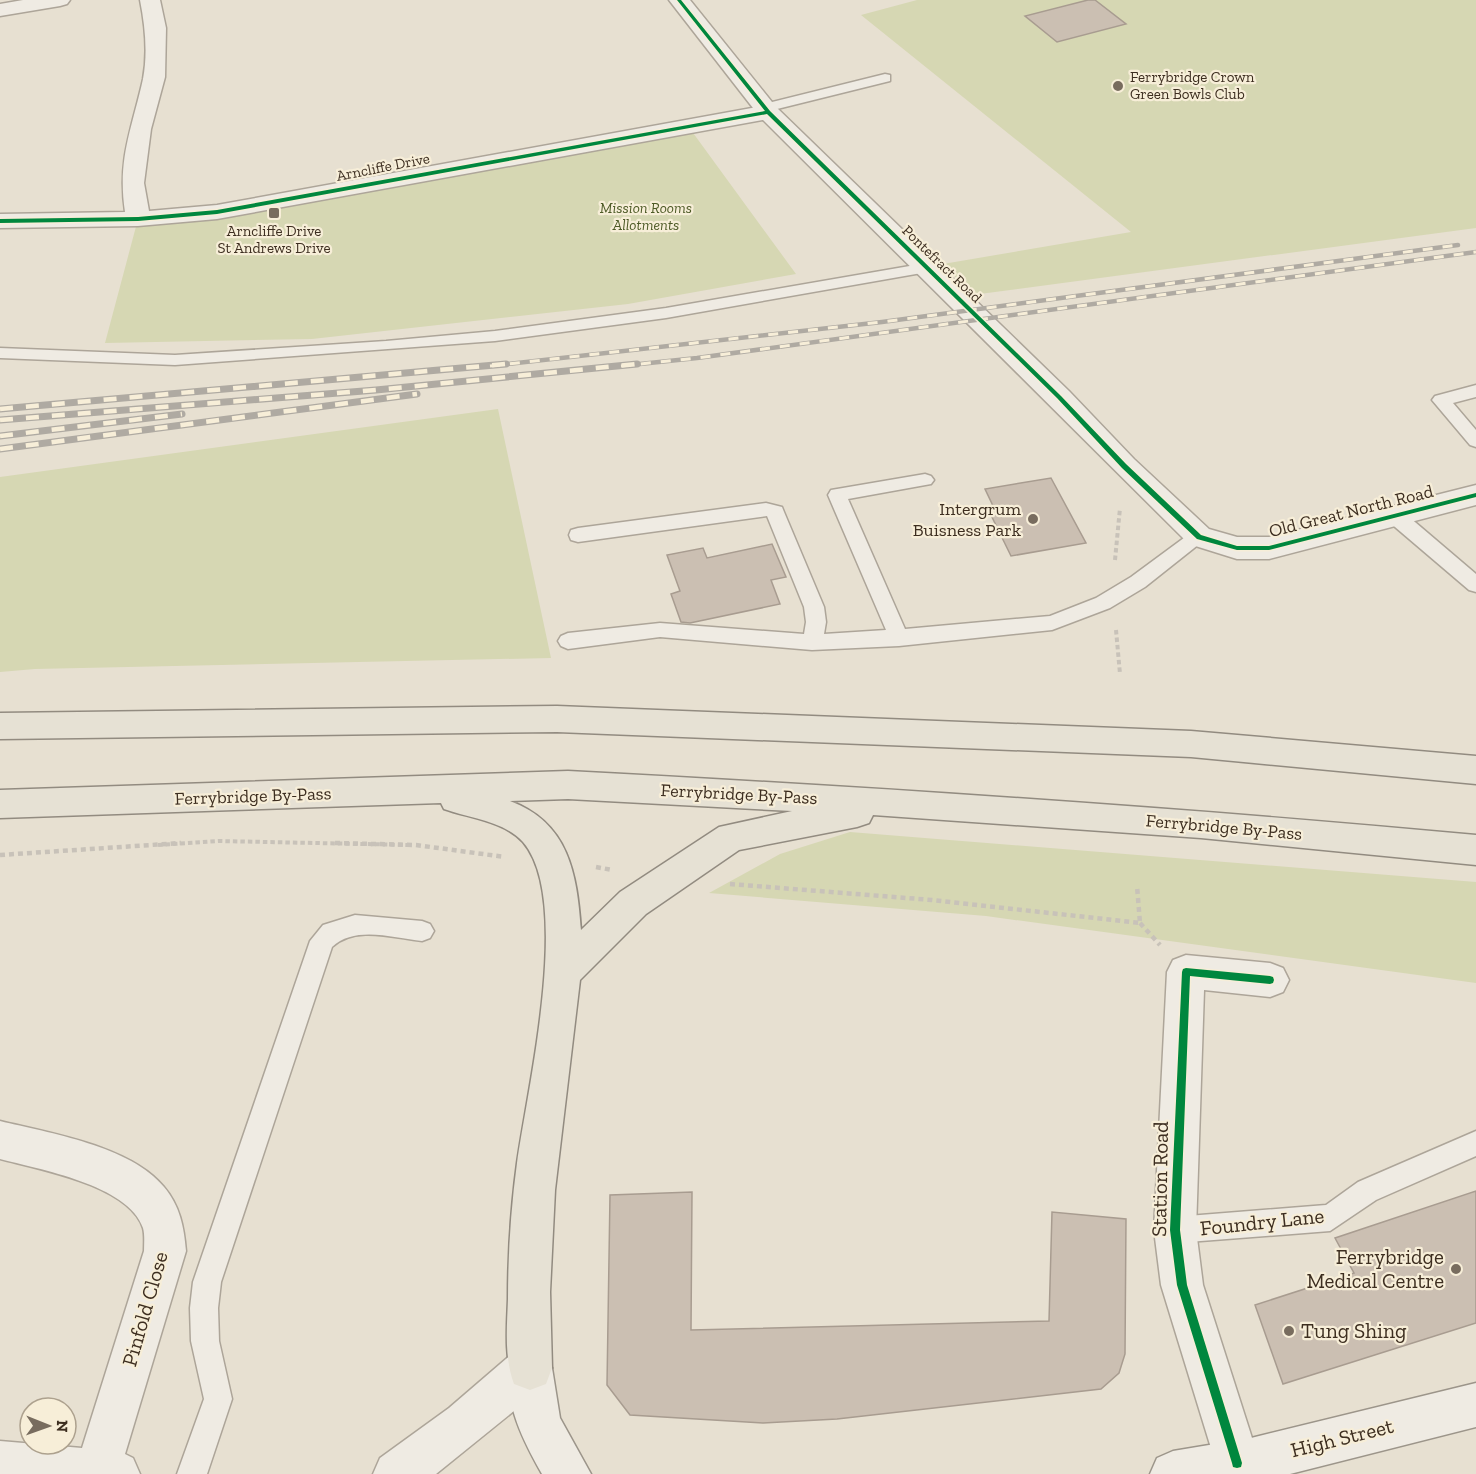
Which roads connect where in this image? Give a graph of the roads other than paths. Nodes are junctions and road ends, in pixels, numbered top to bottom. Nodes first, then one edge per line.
1 (60, 0) edge
2 (150, 0) edge
3 (682, 1) edge
4 (0, 10) edge
5 (885, 78) dead end
6 (766, 110) junction
7 (138, 219) junction
8 (0, 221) edge
9 (927, 268) junction
10 (0, 353) edge
11 (1476, 391) edge
12 (1476, 441) edge
13 (925, 480) dead end
14 (1476, 495) edge
15 (1395, 516) junction
16 (578, 535) dead end
17 (1199, 537) junction
18 (1476, 585) edge
19 (899, 638) junction
20 (568, 641) dead end
21 (812, 642) junction
22 (0, 726) edge
23 (1476, 770) edge
24 (425, 791) junction
25 (909, 803) junction
26 (0, 804) edge
27 (1476, 850) edge
28 (422, 931) dead end
29 (564, 971) junction
30 (1270, 980) dead end
31 (0, 1140) edge
32 (1476, 1143) edge
33 (1175, 1230) junction
34 (530, 1368) junction
35 (1476, 1405) edge
36 (0, 1464) edge
37 (1247, 1466) edge
38 (107, 1473) edge
39 (192, 1474) edge
40 (396, 1474) edge
41 (567, 1474) edge
42 (1173, 1474) edge

1 - 4 street
2 - 7 street
3 - 6 street, Pontefract Road
5 - 6 lane
6 - 7 street, Arncliffe Drive
6 - 9 street, Pontefract Road
7 - 8 street, Arncliffe Drive
9 - 10 lane
9 - 17 street, Pontefract Road
11 - 12 lane
13 - 19 lane
14 - 15 street, Old Great North Road
15 - 17 street, Old Great North Road
15 - 18 lane
16 - 21 lane
17 - 19 lane
19 - 21 lane
20 - 21 lane
22 - 23 main road
24 - 25 main road, Ferrybridge By-Pass
24 - 26 main road, Ferrybridge By-Pass
24 - 29 main road
25 - 27 main road, Ferrybridge By-Pass
25 - 29 main road
28 - 39 lane
29 - 34 main road
30 - 33 street, Station Road
31 - 38 street, Pinfold Close
32 - 33 lane, Foundry Lane
33 - 37 street, Station Road
34 - 40 street
34 - 41 street
35 - 37 street, High Street
36 - 38 street
37 - 42 street, High Street

